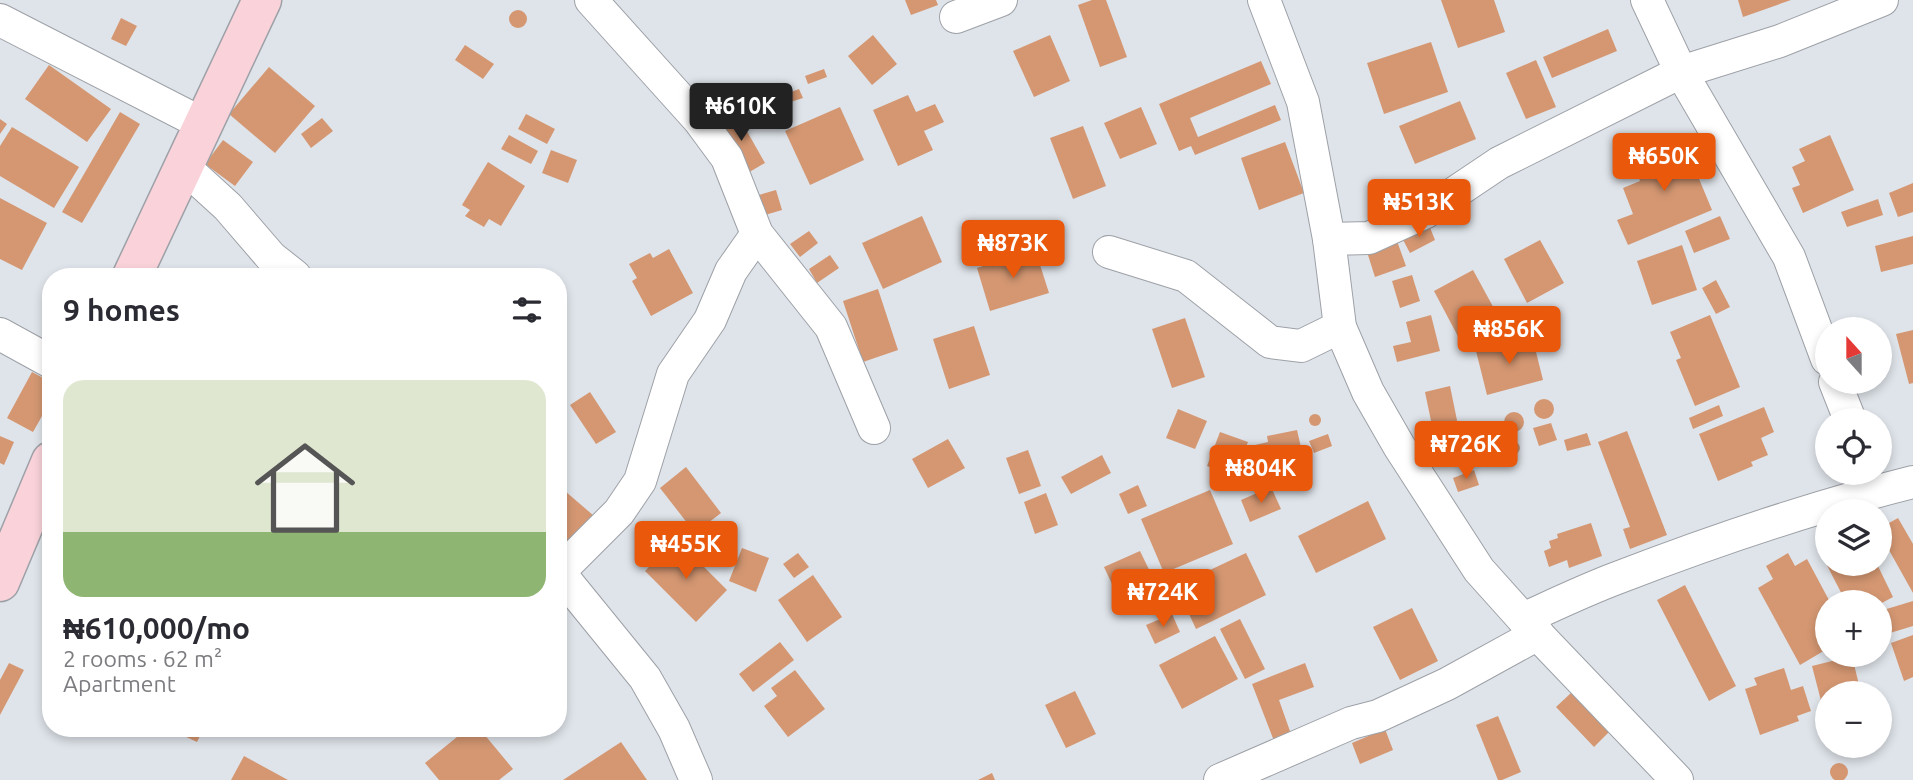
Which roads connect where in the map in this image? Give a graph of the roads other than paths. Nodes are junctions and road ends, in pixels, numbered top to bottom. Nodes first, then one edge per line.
1 (262, 0) edge
2 (591, 0) edge
3 (1001, 0) edge
4 (1264, 0) edge
5 (1647, 0) edge
6 (1882, 0) edge
7 (956, 17) dead end
8 (0, 20) edge
9 (1681, 72) junction
10 (203, 124) junction
11 (183, 166) junction
12 (757, 234) junction
13 (1329, 239) junction
14 (1108, 252) dead end
15 (136, 268) edge
16 (285, 268) edge
17 (1340, 327) junction
18 (1815, 327) edge
19 (0, 334) edge
20 (42, 357) edge
21 (874, 428) dead end
22 (42, 482) edge
23 (1892, 482) edge
24 (1913, 482) edge
25 (1865, 485) edge
26 (567, 563) edge
27 (567, 581) edge
28 (0, 582) edge
29 (1531, 627) junction
30 (696, 780) edge
31 (1220, 780) edge
32 (1677, 780) edge

1 - 10 street
2 - 12 street
3 - 7 street
4 - 13 street
5 - 9 street
6 - 9 street
8 - 10 street
9 - 13 street
9 - 18 street
10 - 11 street
11 - 15 street
11 - 16 street
12 - 21 street
12 - 26 street
13 - 17 street
14 - 17 street
17 - 29 street
19 - 20 street
22 - 28 street
23 - 24 street
25 - 29 street
27 - 30 street
29 - 31 street
29 - 32 street

